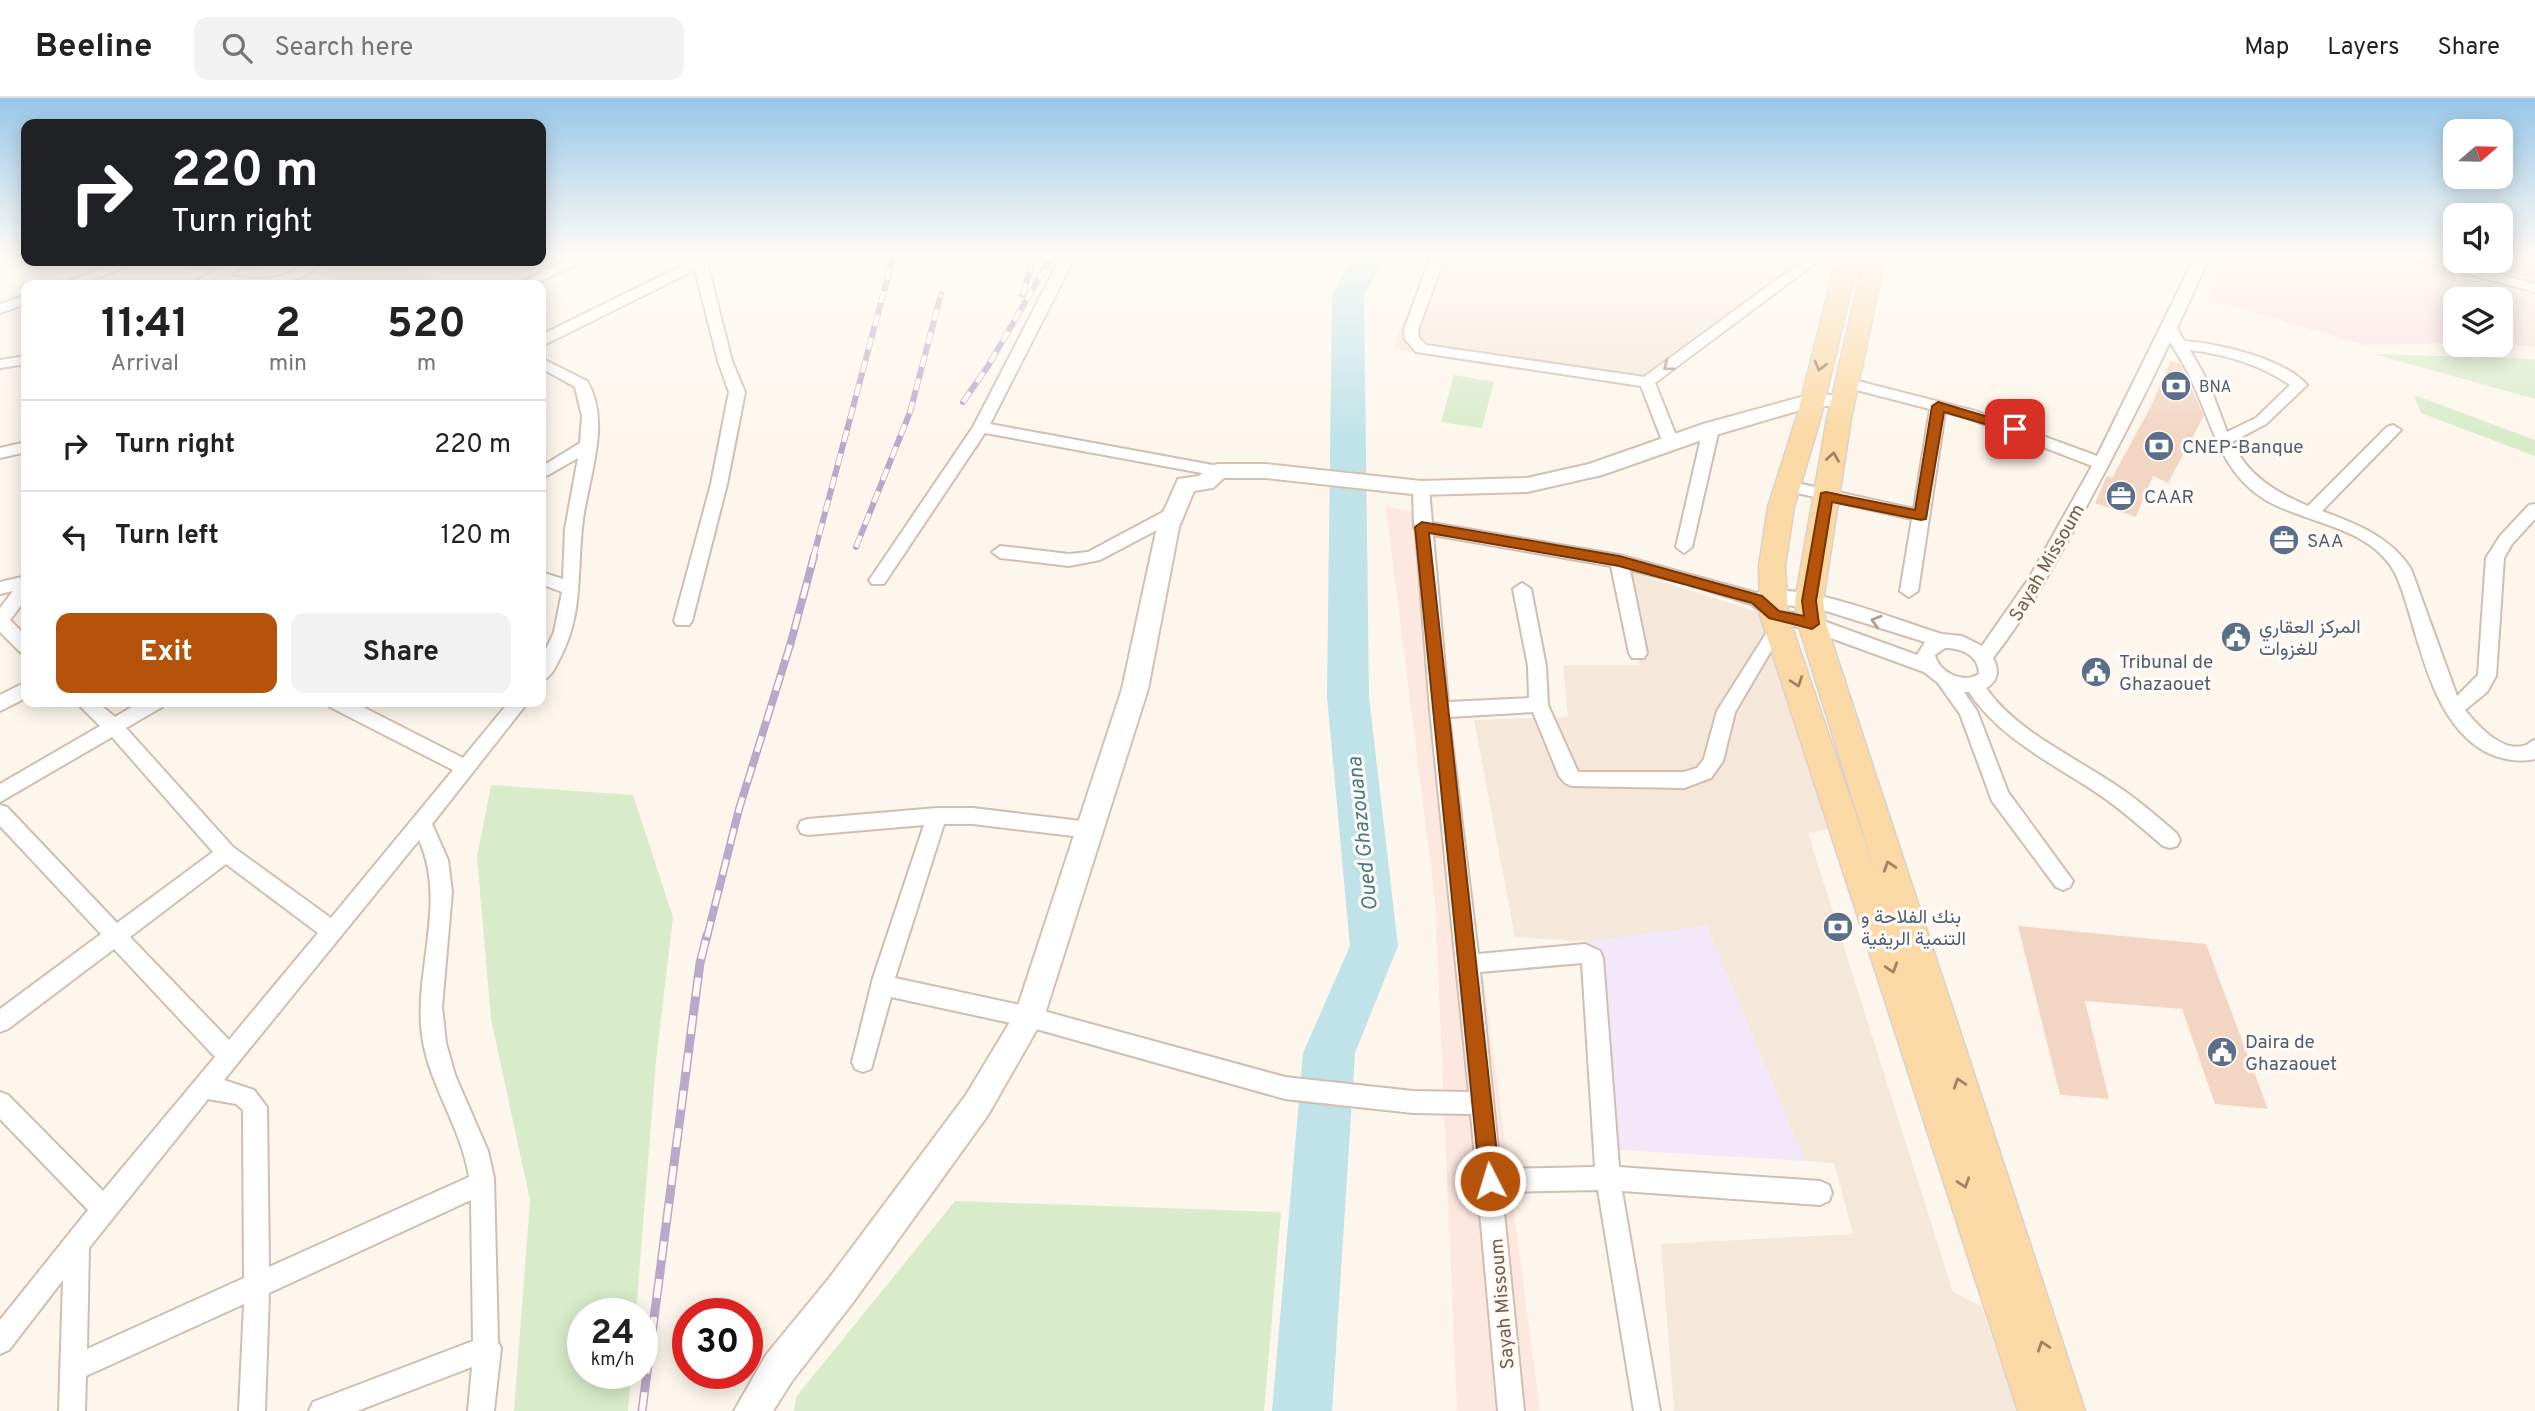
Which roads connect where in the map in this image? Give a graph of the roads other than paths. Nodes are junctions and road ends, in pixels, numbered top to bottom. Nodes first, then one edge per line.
1 (590, 314) edge
2 (712, 314) edge
3 (1039, 314) edge
4 (1417, 314) edge
5 (1739, 314) edge
6 (1839, 314) edge
7 (1855, 314) edge
8 (2177, 314) edge
9 (2170, 329) junction
10 (546, 338) edge
11 (2179, 345) junction
12 (21, 361) edge
13 (0, 364) edge
14 (546, 365) edge
15 (1647, 382) junction
16 (1823, 405) junction
17 (1938, 406) junction
18 (981, 427) junction
19 (1711, 429) junction
20 (2393, 430) dead end
21 (2223, 440) junction
22 (1671, 443) junction
23 (586, 446) junction
24 (21, 448) edge
25 (0, 453) edge
26 (2102, 464) junction
27 (546, 471) edge
28 (1218, 471) junction
29 (1186, 484) junction
30 (1788, 486) junction
31 (1421, 488) junction
32 (1826, 497) junction
33 (2535, 509) edge
34 (2310, 513) junction
35 (1921, 516) junction
36 (1422, 527) junction
37 (1684, 547) dead end
38 (1000, 552) dead end
39 (1619, 561) junction
40 (546, 580) edge
41 (878, 580) dead end
42 (21, 586) edge
43 (0, 588) edge
44 (572, 589) junction
45 (1522, 589) dead end
46 (1909, 591) dead end
47 (21, 592) edge
48 (1771, 608) junction
49 (1811, 612) junction
50 (0, 621) edge
51 (683, 621) dead end
52 (1942, 641) junction
53 (21, 642) edge
54 (1638, 653) dead end
55 (1984, 656) junction
56 (546, 663) edge
57 (1937, 673) junction
58 (1974, 685) junction
59 (21, 693) edge
60 (0, 704) edge
61 (1539, 705) junction
62 (91, 707) edge
63 (147, 707) edge
64 (347, 707) edge
65 (515, 707) edge
66 (2454, 709) junction
67 (1439, 710) junction
68 (114, 727) junction
69 (2535, 747) edge
70 (466, 768) junction
71 (1828, 774) junction
72 (1860, 774) junction
73 (0, 794) edge
74 (0, 813) edge
75 (937, 816) junction
76 (421, 823) junction
77 (808, 827) dead end
78 (1090, 830) junction
79 (2170, 840) dead end
80 (226, 853) junction
81 (2063, 881) dead end
82 (1887, 905) junction
83 (332, 931) junction
84 (116, 936) junction
85 (1468, 964) junction
86 (884, 982) junction
87 (1029, 1017) junction
88 (0, 1022) edge
89 (229, 1056) junction
90 (863, 1062) dead end
91 (203, 1087) junction
92 (0, 1103) edge
93 (1482, 1103) junction
94 (1608, 1178) junction
95 (1490, 1181) junction
96 (482, 1183) junction
97 (1820, 1193) dead end
98 (105, 1210) junction
99 (77, 1243) junction
100 (257, 1284) junction
101 (0, 1341) edge
102 (488, 1348) junction
103 (75, 1368) junction
104 (779, 1368) junction
105 (2051, 1408) edge
106 (72, 1411) edge
107 (252, 1411) edge
108 (322, 1411) edge
109 (481, 1411) edge
110 (752, 1411) edge
111 (763, 1411) edge
112 (1511, 1411) edge
113 (1647, 1411) edge

1 - 10 street
2 - 51 street
3 - 18 street
4 - 15 street
5 -> 15 street
6 -> 16 main road
7 - 16 main road
8 - 9 street, Sayah Missoum
9 - 11 street
9 - 26 street, Sayah Missoum
11 - 21 street
11 - 21 street
12 - 13 street
14 - 23 street
15 - 22 street
16 - 17 street
16 - 19 main road
16 - 30 main road
32 -> 16 main road
17 - 26 street
17 - 35 street
18 - 28 street
18 - 41 street
19 - 22 main road
19 - 37 street
20 - 34 street
21 - 34 street
22 - 31 main road
23 - 27 street
23 - 44 street
24 - 25 street
26 - 55 street, Sayah Missoum
28 - 29 main road
28 - 31 main road
29 - 38 street
29 - 78 main road
30 - 32 street
30 - 48 main road
31 - 36 street, Sayah Missoum
32 - 35 street
32 - 49 main road
33 - 66 street
34 - 66 street
35 - 46 street
36 - 39 street
36 - 67 street, Sayah Missoum
39 - 48 street
39 - 54 street
40 - 44 street
42 - 43 street
44 - 56 street
45 - 61 street
47 - 50 street
48 - 49 street
48 - 61 street
48 -> 71 main road
52 -> 49 street
49 - 57 street
49 - 72 main road
50 - 53 street
52 - 55 street
52 - 57 street
55 - 58 street
57 - 58 street
57 - 81 street
58 - 79 street
59 - 60 street
61 - 67 street
62 - 68 street
63 - 68 street
64 - 70 street
65 - 70 street
66 - 69 street
67 - 85 street, Sayah Missoum
68 - 73 street
68 - 80 street
70 - 76 street
71 - 72 main road
71 - 82 main road
82 -> 72 main road
74 - 84 street
75 - 77 street
75 - 78 street
75 - 86 street
76 - 83 street
76 - 96 street
78 - 87 main road
80 - 83 street
80 - 84 street
82 - 105 main road
83 - 89 street
84 - 88 street
84 - 89 street
85 - 93 street, Sayah Missoum
85 - 94 street
86 - 87 street
86 - 90 street
87 - 93 street
87 - 104 main road
89 - 91 street
91 - 98 street
91 - 100 street
92 - 98 street
93 - 95 street, Sayah Missoum
94 - 95 street
94 - 97 street
94 - 113 street
95 - 112 street, Sayah Missoum
96 - 100 street
96 - 102 street
98 - 99 street
99 - 101 street
99 - 103 street
100 - 103 street
100 - 107 street
102 - 108 street
102 - 109 street
103 - 106 street
104 - 110 main road
104 - 111 street

